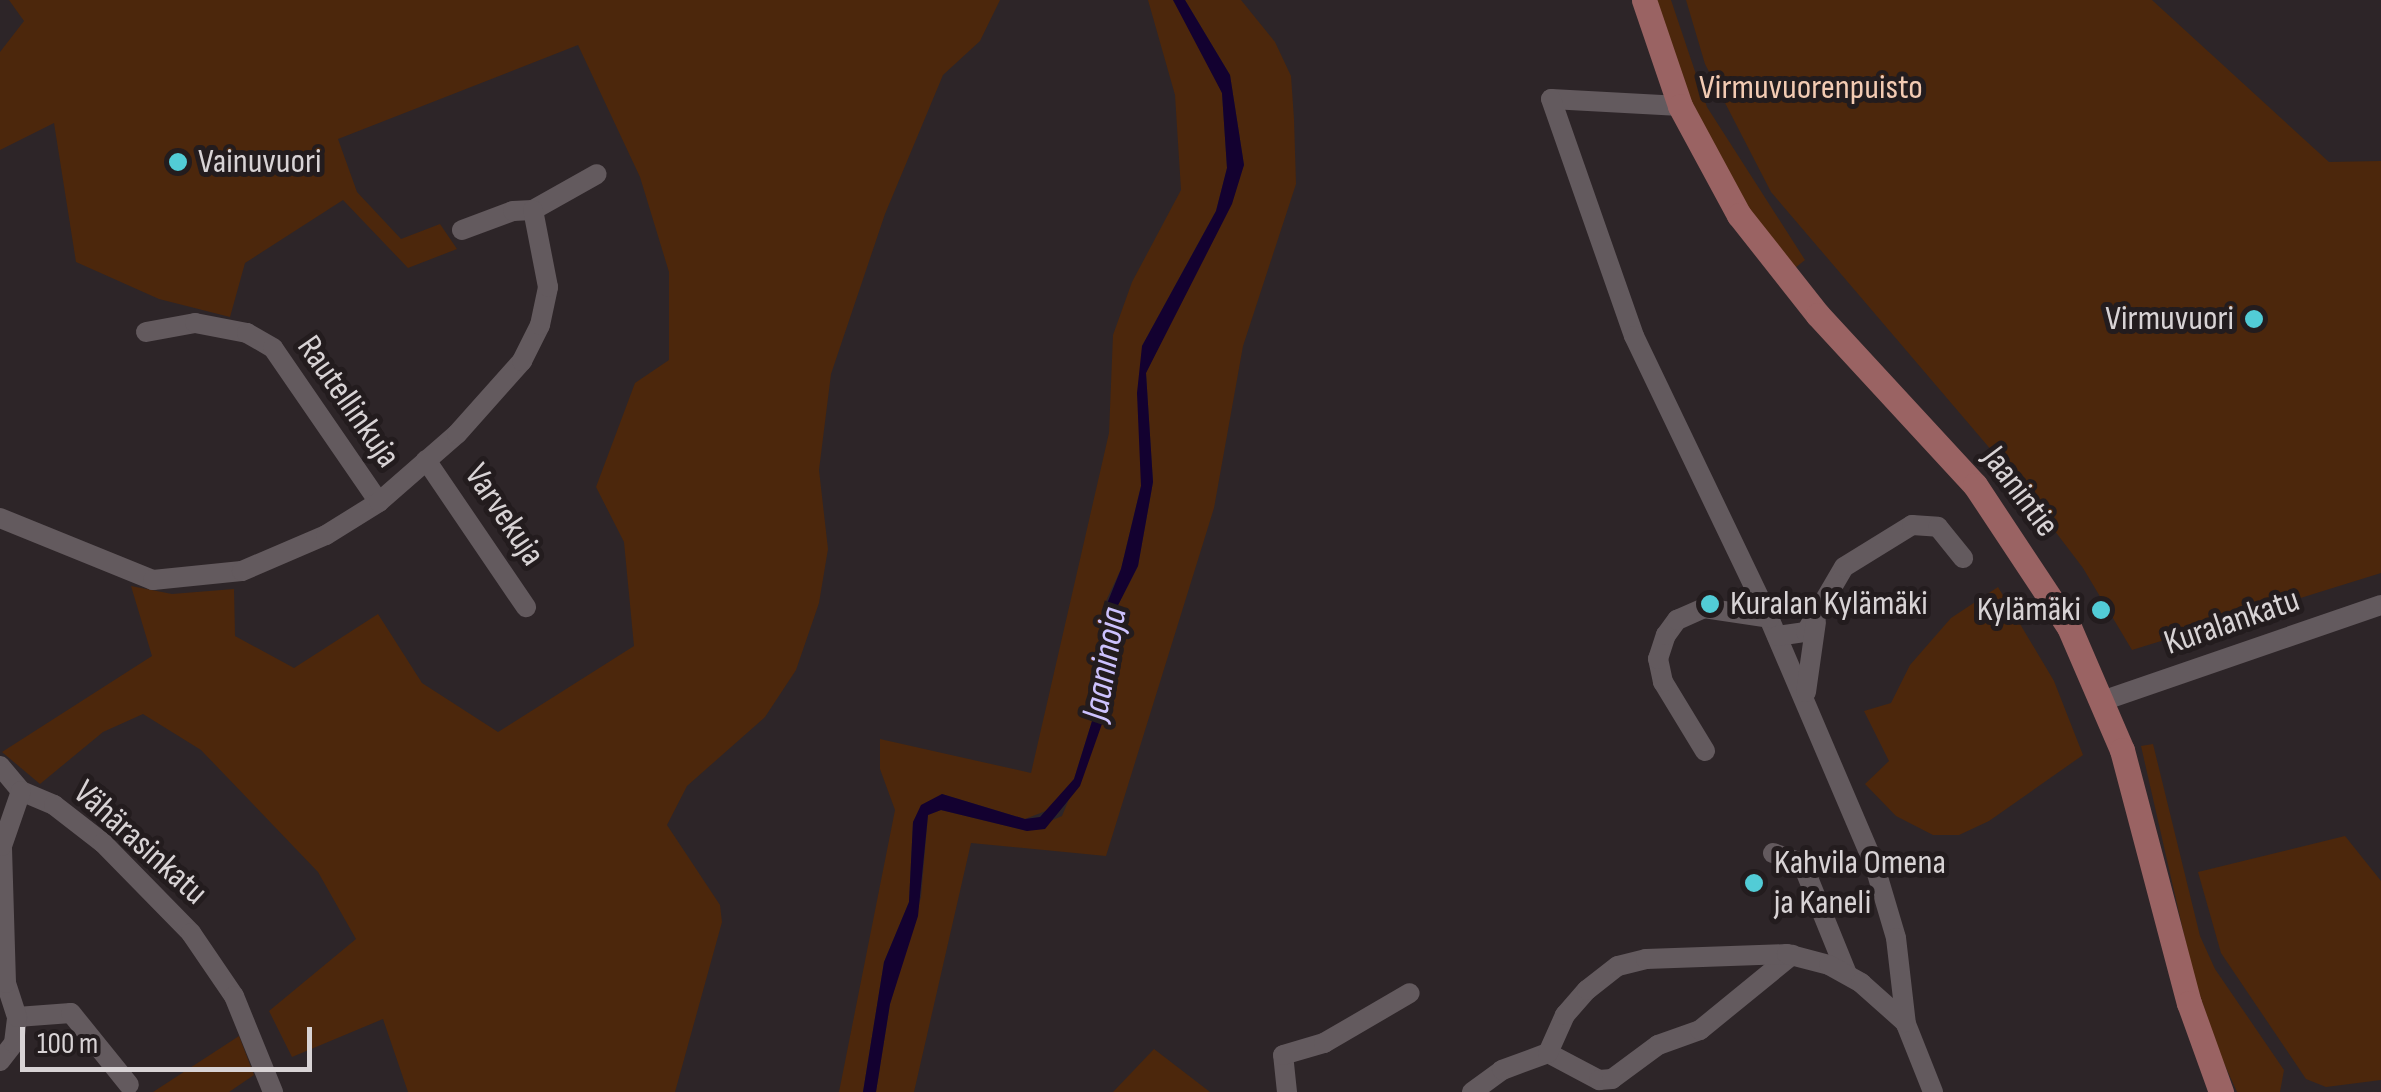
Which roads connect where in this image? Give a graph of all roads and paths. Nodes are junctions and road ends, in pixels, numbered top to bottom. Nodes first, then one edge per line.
1 (1644, 0) edge
2 (1680, 106) junction
3 (598, 174) dead end
4 (534, 210) junction
5 (462, 230) dead end
6 (146, 332) dead end
7 (426, 460) junction
8 (378, 502) junction
9 (0, 518) edge
10 (1963, 558) dead end
11 (2381, 605) edge
12 (526, 607) dead end
13 (1818, 615) junction
14 (1773, 627) junction
15 (2105, 700) junction
16 (1807, 702) junction
17 (1704, 751) dead end
18 (0, 766) edge
19 (21, 791) junction
20 (1774, 853) dead end
21 (1792, 955) junction
22 (1897, 971) junction
23 (1855, 979) junction
24 (3, 987) edge
25 (1410, 993) dead end
26 (16, 1017) junction
27 (1906, 1024) junction
28 (1548, 1053) junction
29 (0, 1060) edge
30 (129, 1085) dead end
31 (273, 1092) edge
32 (1287, 1092) edge
33 (1472, 1092) edge
34 (1933, 1092) edge
35 (2221, 1092) edge

1 - 2 main road, Jaanintie
2 - 14 street
2 - 15 main road, Jaanintie
3 - 4 street
4 - 5 street
4 - 7 street
6 - 8 street, Rautellinkuja
7 - 8 street
7 - 12 street, Varvekuja
8 - 9 street
10 - 13 street
11 - 15 street, Kuralankatu
13 - 14 street
13 - 16 street
14 - 16 street
14 - 17 street
15 - 35 main road, Jaanintie
16 - 22 street
18 - 19 street, Vähärasinkatu
19 - 24 street
19 - 31 street, Vähärasinkatu
20 - 23 street
21 - 23 street
21 - 28 street
21 - 28 street
22 - 23 street
22 - 27 street
23 - 27 street
24 - 26 street
25 - 32 street
26 - 29 street
26 - 30 street
27 - 34 street
28 - 33 street

